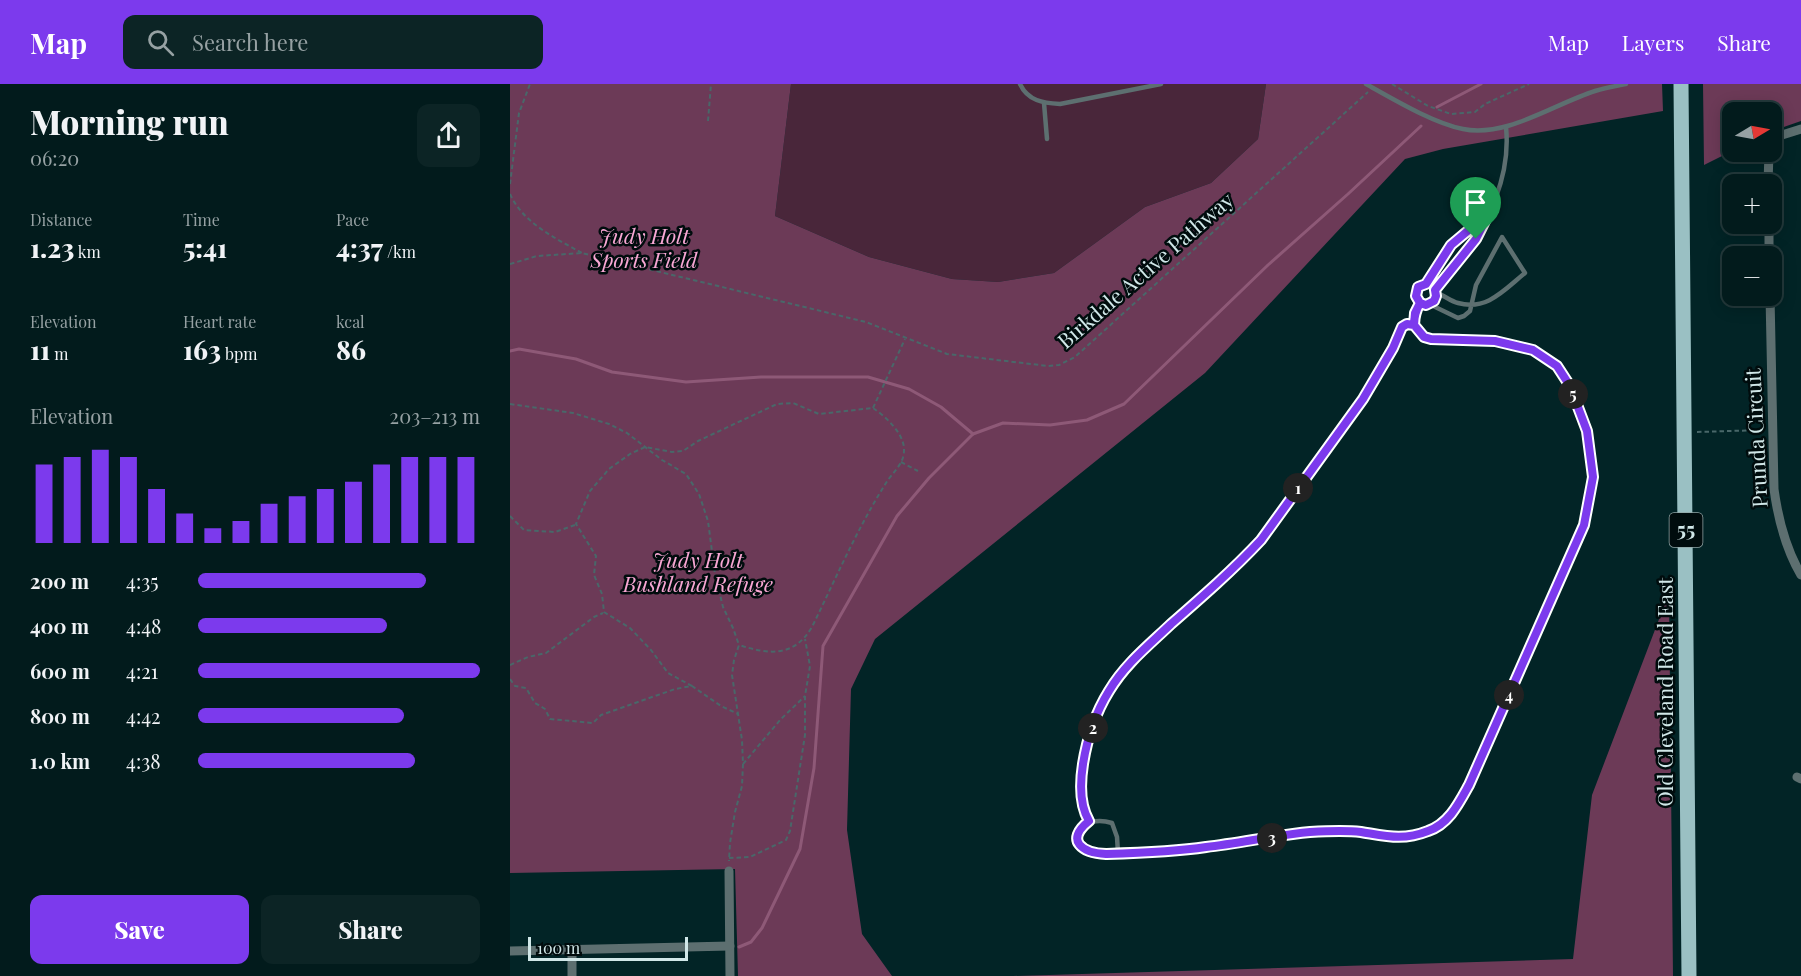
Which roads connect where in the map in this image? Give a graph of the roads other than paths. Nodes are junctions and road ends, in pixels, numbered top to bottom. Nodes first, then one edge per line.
1 (1020, 84) edge
2 (1161, 84) edge
3 (1366, 84) edge
4 (1626, 84) edge
5 (1681, 84) edge
6 (1044, 104) junction
7 (1506, 127) junction
8 (1801, 129) edge
9 (1782, 135) edge
10 (1047, 139) dead end
11 (1489, 213) junction
12 (1426, 284) junction
13 (1436, 292) junction
14 (1420, 303) junction
15 (1473, 303) junction
16 (1429, 304) junction
17 (1770, 306) edge
18 (1414, 325) junction
19 (1801, 575) edge
20 (1089, 821) junction
21 (1118, 853) junction
22 (729, 871) road end
23 (730, 946) junction
24 (510, 951) edge
25 (572, 951) junction
26 (572, 976) edge
27 (730, 976) edge
28 (1689, 976) edge

1 - 6 lane
2 - 6 lane
3 - 7 lane
4 - 7 lane
5 - 28 main road, Old Cleveland Road East / 55
6 - 10 lane
7 - 11 lane
8 - 9 street
11 - 12 lane
11 - 13 lane
12 - 13 lane
12 - 14 lane
13 - 15 lane
13 - 16 lane
14 - 16 lane
14 - 18 lane
15 - 15 lane
15 - 16 lane
17 - 19 street, Prunda Circuit
18 - 20 lane
18 - 21 lane
20 - 21 lane
20 - 21 lane
22 - 23 street
23 - 25 street
23 - 27 street
24 - 25 street
25 - 26 street

